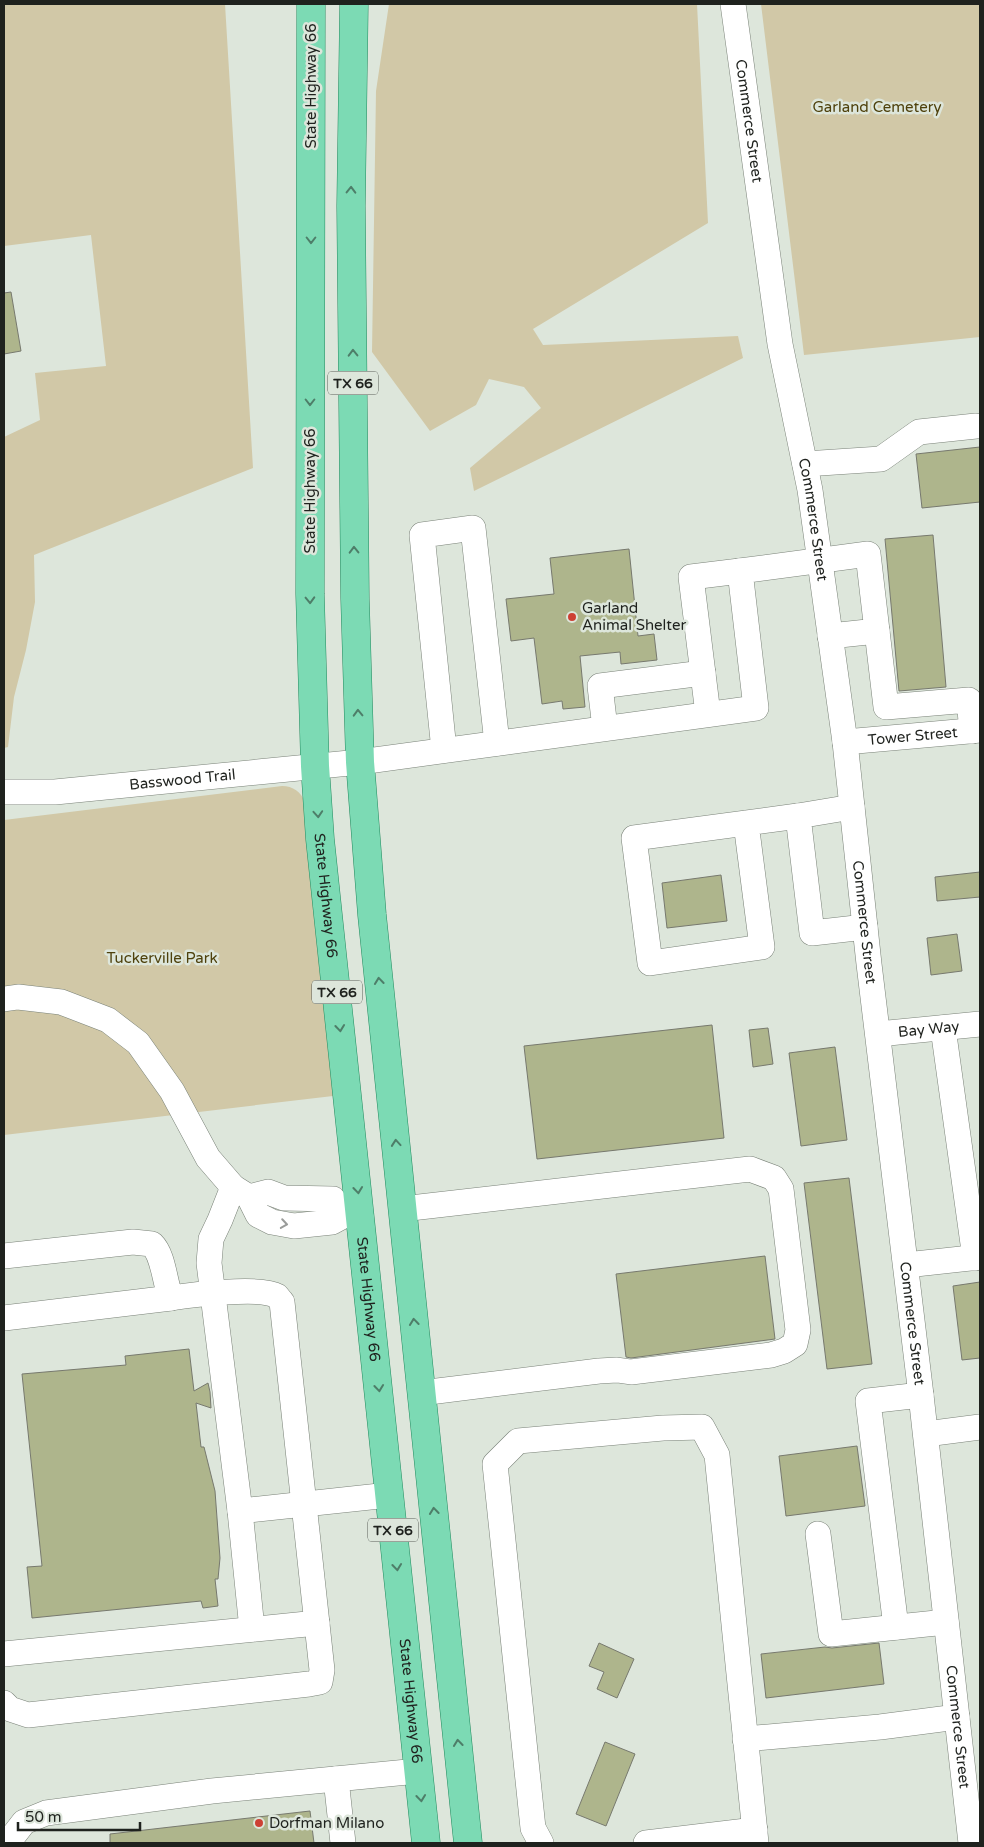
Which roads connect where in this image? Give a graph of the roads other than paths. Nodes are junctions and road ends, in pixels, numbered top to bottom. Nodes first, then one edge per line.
1 (311, 4) edge
2 (354, 4) edge
3 (733, 4) edge
4 (976, 426) dead end
5 (805, 464) junction
6 (820, 560) junction
7 (740, 571) junction
8 (877, 631) junction
9 (830, 636) junction
10 (703, 673) junction
11 (708, 714) junction
12 (605, 728) junction
13 (976, 730) edge
14 (845, 742) junction
15 (497, 743) junction
16 (444, 750) junction
17 (360, 762) junction
18 (315, 766) junction
19 (4, 792) edge
20 (852, 807) junction
21 (798, 816) junction
22 (746, 823) junction
23 (865, 927) junction
24 (4, 999) edge
25 (980, 1024) edge
26 (943, 1028) junction
27 (878, 1034) junction
28 (241, 1192) junction
29 (402, 1208) junction
30 (353, 1216) junction
31 (4, 1256) edge
32 (978, 1258) edge
33 (906, 1265) junction
34 (213, 1292) junction
35 (171, 1298) junction
36 (4, 1318) edge
37 (421, 1393) junction
38 (921, 1395) junction
39 (980, 1427) edge
40 (926, 1434) junction
41 (389, 1495) junction
42 (304, 1504) junction
43 (240, 1511) junction
44 (818, 1534) dead end
45 (946, 1622) junction
46 (317, 1623) junction
47 (896, 1627) junction
48 (252, 1629) junction
49 (4, 1654) edge
50 (4, 1704) edge
51 (957, 1717) junction
52 (745, 1739) junction
53 (418, 1771) junction
54 (336, 1779) junction
55 (974, 1808) edge
56 (756, 1837) edge
57 (9, 1843) edge
58 (343, 1843) edge
59 (426, 1843) edge
60 (468, 1843) edge
61 (541, 1843) edge
62 (646, 1843) edge
63 (971, 1843) edge

1 -> 18 main road, State Highway 66 / TX 66
17 -> 2 main road, TX 66
3 - 5 street, Commerce Street
4 - 5 street
5 - 6 street, Commerce Street
6 - 7 street
6 - 8 street
6 - 9 street, Commerce Street
7 - 10 street
7 - 11 street, Basswood Trail
8 - 9 street
8 - 13 street
9 - 14 street, Commerce Street
10 - 11 street
10 - 12 street
11 - 12 street, Basswood Trail
12 - 15 street, Basswood Trail
13 - 14 street, Tower Street
14 - 20 street, Commerce Street
15 - 16 street, Basswood Trail
15 - 16 street
16 - 17 street, Basswood Trail
17 - 18 street, Basswood Trail
29 -> 17 main road, TX 66
18 - 19 street, Basswood Trail
18 -> 30 main road, State Highway 66 / TX 66
20 - 21 street
20 - 23 street, Commerce Street
21 - 22 street
21 - 23 street
22 - 22 street
23 - 27 street, Commerce Street
24 - 28 street
25 - 26 street, Bay Way
26 - 27 street, Bay Way
26 - 32 street
27 - 33 street, Commerce Street
28 - 30 street
28 - 34 street
29 - 30 main road
37 -> 29 main road, TX 66
29 - 37 street
30 -> 41 main road, State Highway 66 / TX 66
31 - 35 street
32 - 33 street
33 - 38 street, Commerce Street
34 - 35 street
34 - 42 street
34 - 43 street
35 - 36 street
60 -> 37 main road, TX 66
38 - 40 street, Commerce Street
38 - 47 street
39 - 40 street
40 - 45 street, Commerce Street
41 - 42 street
41 -> 53 main road, State Highway 66 / TX 66
42 - 43 street
42 - 46 street
43 - 48 street
44 - 47 street
45 - 47 street
45 - 51 street, Commerce Street
46 - 48 street
46 - 50 street
48 - 49 street
51 - 52 street
51 - 55 street, Commerce Street
52 - 56 street
52 - 61 street
53 - 54 street
53 -> 59 main road, State Highway 66 / TX 66
54 - 57 street
54 - 58 street
55 - 63 street, Commerce Street
56 - 62 street

